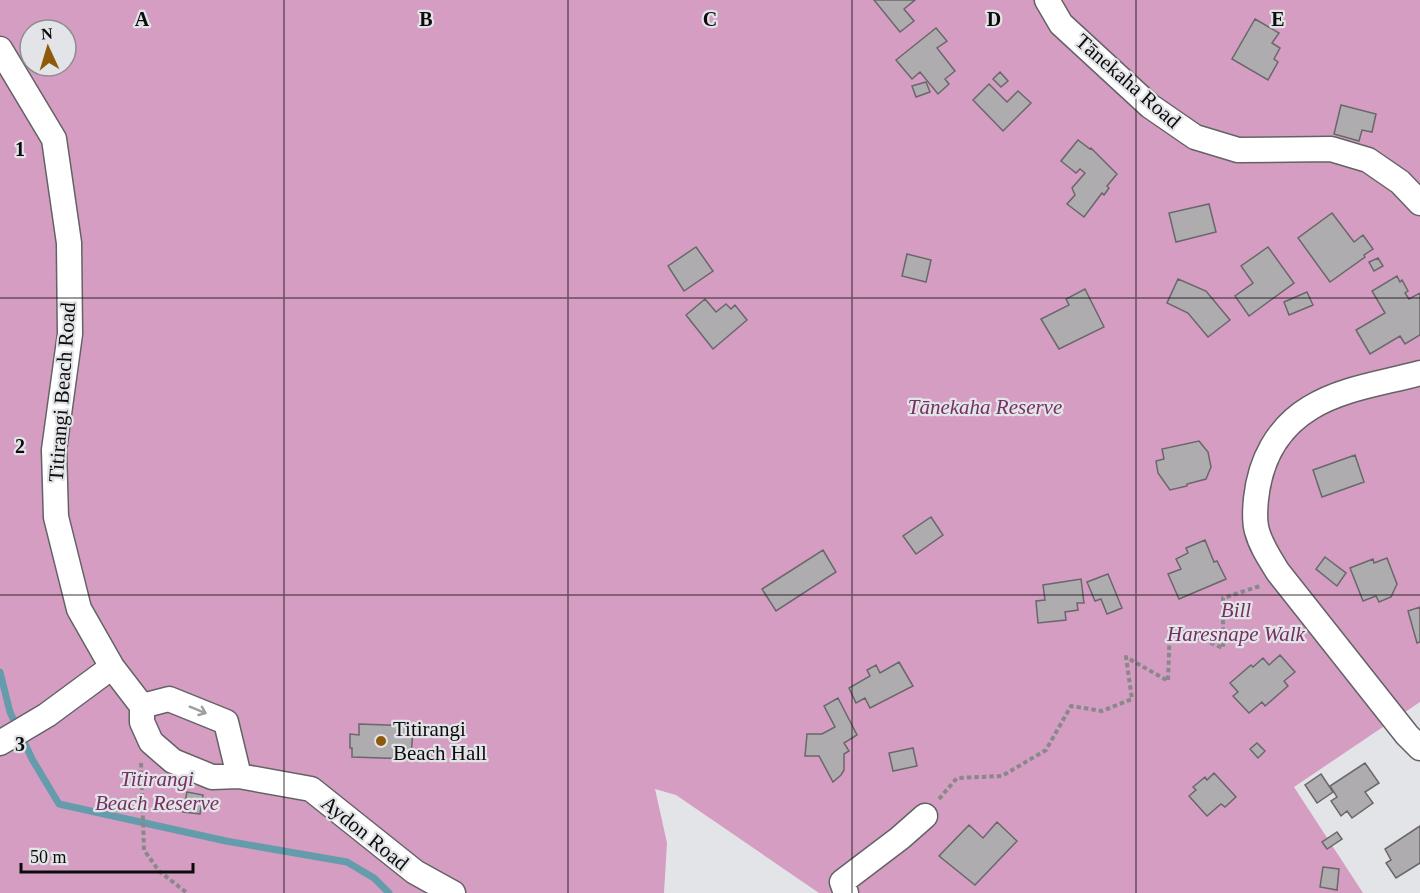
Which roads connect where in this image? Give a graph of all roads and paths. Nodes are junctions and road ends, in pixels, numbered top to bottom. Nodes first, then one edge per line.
1 (1047, 0) edge
2 (0, 49) edge
3 (1420, 203) edge
4 (1420, 373) edge
5 (1278, 572) junction
6 (112, 667) junction
7 (142, 706) junction
8 (0, 743) edge
9 (1420, 748) edge
10 (239, 776) junction
11 (141, 794) dead end
12 (925, 816) joint
13 (188, 893) edge
14 (453, 893) edge
15 (846, 893) edge

1 - 3 street, Tānekaha Road
2 - 6 street, Titirangi Beach Road
4 - 5 street
5 - 9 street
5 - 12 path
6 - 7 street, Aydon Road
6 - 8 street
7 - 10 street, Aydon Road
7 -> 10 street
10 - 14 street, Aydon Road
11 - 13 path
12 - 15 street

